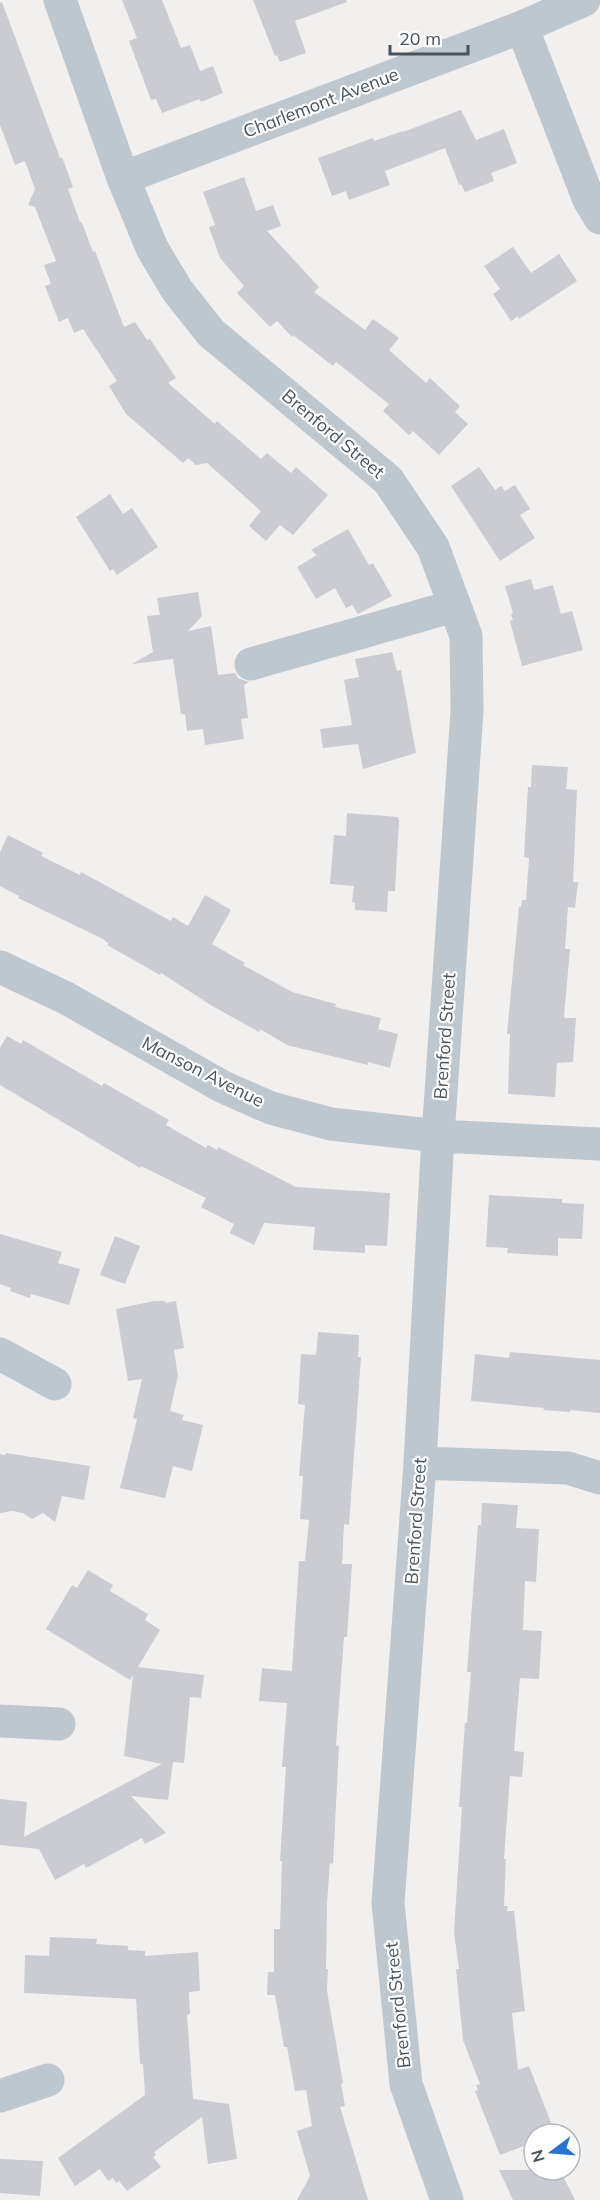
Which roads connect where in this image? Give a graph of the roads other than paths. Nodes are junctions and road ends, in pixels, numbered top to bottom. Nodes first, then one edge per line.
1 (60, 0) edge
2 (584, 0) edge
3 (522, 27) junction
4 (123, 178) junction
5 (600, 218) edge
6 (454, 606) junction
7 (251, 664) dead end
8 (0, 967) edge
9 (438, 1136) junction
10 (600, 1144) edge
11 (0, 1354) edge
12 (55, 1384) dead end
13 (420, 1463) junction
14 (600, 1478) edge
15 (0, 1721) edge
16 (59, 1724) dead end
17 (48, 2080) dead end
18 (0, 2096) edge
19 (447, 2200) edge

1 - 4 street, Brenford Street
2 - 3 street, Charlemont Avenue
3 - 4 street, Charlemont Avenue
3 - 5 street
4 - 6 street, Brenford Street
6 - 7 street
6 - 9 street, Brenford Street
8 - 9 street, Manson Avenue
9 - 10 street, Manson Avenue
9 - 13 street, Brenford Street
11 - 12 street
13 - 14 street
13 - 19 street, Brenford Street
15 - 16 street
17 - 18 street

